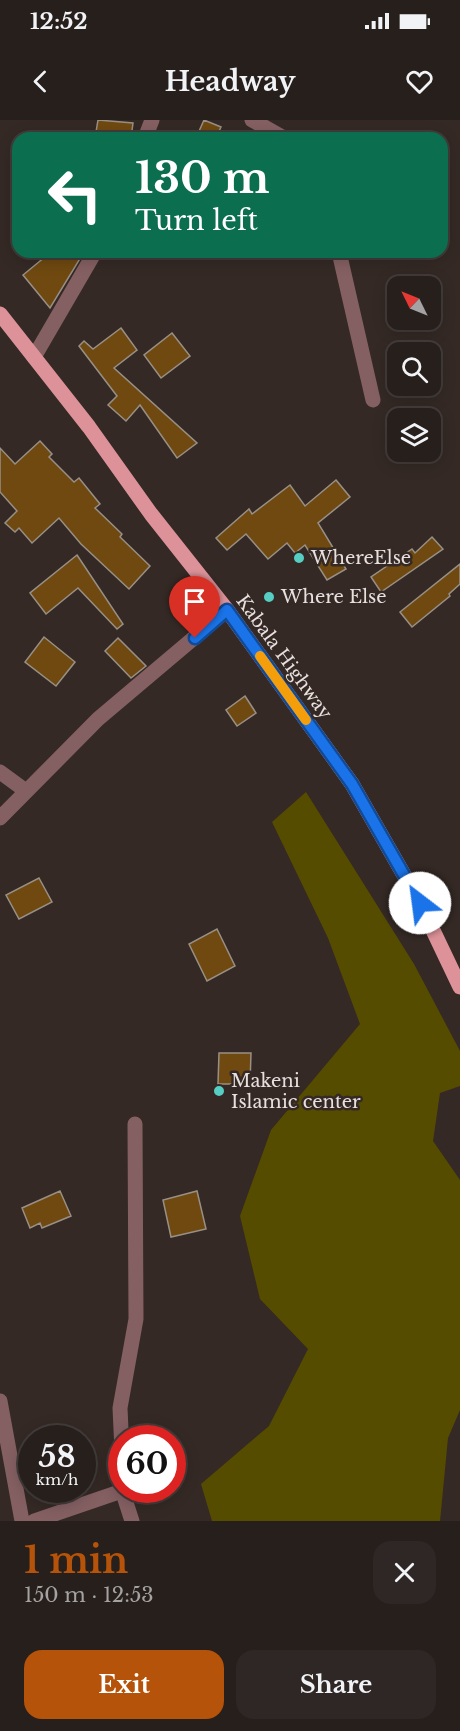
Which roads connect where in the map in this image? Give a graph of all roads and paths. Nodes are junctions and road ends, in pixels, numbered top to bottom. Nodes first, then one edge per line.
1 (252, 120) edge
2 (273, 132) edge
3 (92, 258) edge
4 (340, 258) edge
5 (0, 314) edge
6 (34, 357) junction
7 (374, 400) dead end
8 (227, 610) junction
9 (0, 772) edge
10 (26, 791) junction
11 (0, 818) edge
12 (460, 987) edge
13 (135, 1124) dead end
14 (0, 1401) edge
15 (121, 1425) edge
16 (108, 1495) edge
17 (126, 1503) edge
18 (22, 1521) edge
19 (34, 1521) edge
20 (132, 1521) edge

1 - 2 street
3 - 6 street
4 - 7 street
5 - 6 main road, Kabala Highway
6 - 8 main road, Kabala Highway
8 - 10 street
8 - 12 main road, Kabala Highway
9 - 10 street
10 - 11 street
13 - 15 street
14 - 18 street
16 - 19 street
17 - 20 street

